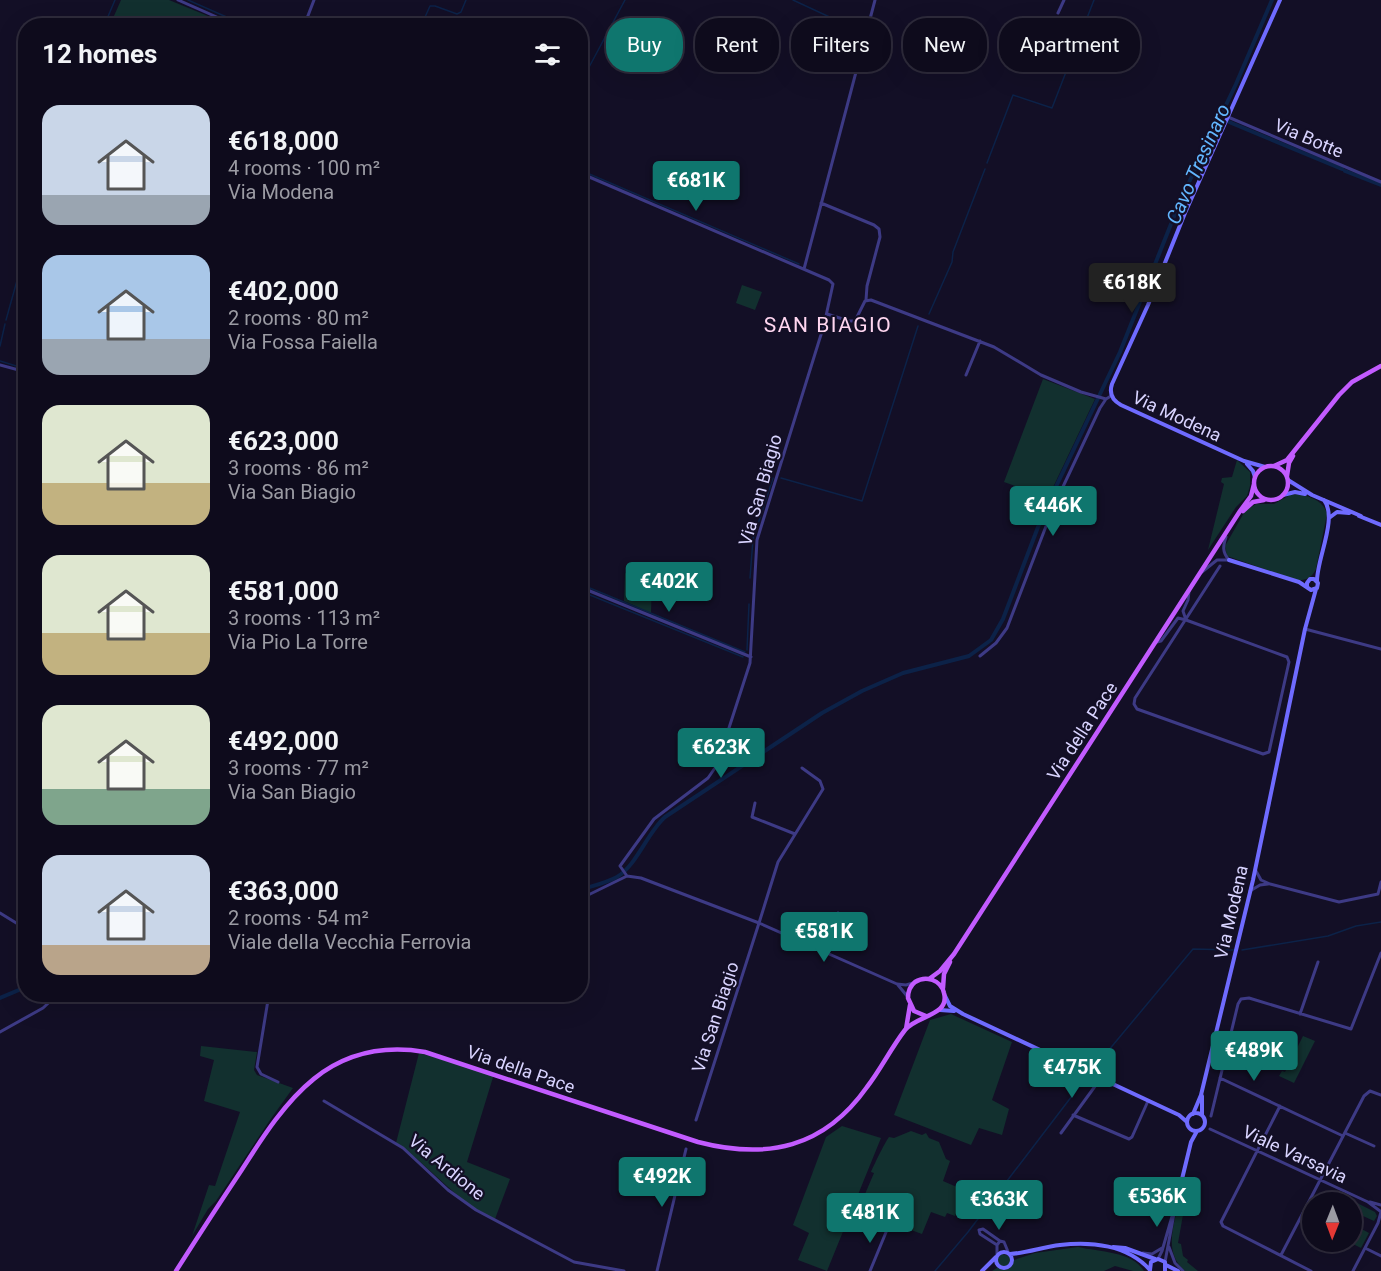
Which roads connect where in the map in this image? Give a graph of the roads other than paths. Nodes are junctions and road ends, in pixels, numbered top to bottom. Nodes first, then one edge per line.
1 (178, 0) edge
2 (314, 0) edge
3 (874, 0) edge
4 (1064, 0) edge
5 (1280, 0) edge
6 (1058, 13) dead end
7 (219, 18) edge
8 (307, 18) edge
9 (1228, 117) junction
10 (588, 176) edge
11 (1381, 182) edge
12 (821, 203) junction
13 (804, 269) junction
14 (866, 300) junction
15 (827, 314) junction
16 (980, 341) junction
17 (0, 365) edge
18 (1381, 366) edge
19 (18, 370) edge
20 (966, 375) dead end
21 (1111, 396) junction
22 (1104, 399) junction
23 (1301, 444) junction
24 (1244, 461) junction
25 (1274, 466) junction
26 (1265, 467) junction
27 (1255, 477) junction
28 (1287, 478) junction
29 (1254, 484) junction
30 (1283, 495) junction
31 (1312, 495) junction
32 (1267, 500) junction
33 (1324, 501) junction
34 (1361, 516) junction
35 (1329, 519) junction
36 (1233, 522) junction
37 (1381, 525) edge
38 (1228, 529) junction
39 (1229, 560) junction
40 (1220, 567) dead end
41 (1318, 568) junction
42 (1197, 578) junction
43 (1310, 580) junction
44 (1318, 581) junction
45 (1299, 582) junction
46 (1308, 587) junction
47 (1316, 589) junction
48 (588, 590) edge
49 (1189, 590) junction
50 (1311, 601) junction
51 (1186, 620) junction
52 (1305, 629) junction
53 (1155, 642) junction
54 (1381, 649) edge
55 (980, 656) dead end
56 (751, 657) junction
57 (1280, 706) junction
58 (1289, 708) junction
59 (802, 768) dead end
60 (755, 803) dead end
61 (795, 834) junction
62 (1255, 870) junction
63 (627, 876) junction
64 (1253, 880) junction
65 (1261, 880) junction
66 (1381, 882) edge
67 (1269, 884) junction
68 (1260, 885) junction
69 (1250, 891) junction
70 (588, 895) edge
71 (0, 913) edge
72 (838, 913) dead end
73 (759, 923) junction
74 (18, 924) edge
75 (826, 953) junction
76 (1381, 953) edge
77 (954, 954) junction
78 (1318, 962) dead end
79 (929, 979) junction
80 (915, 982) junction
81 (897, 984) junction
82 (943, 989) junction
83 (945, 996) junction
84 (908, 998) junction
85 (49, 1002) edge
86 (268, 1002) edge
87 (910, 1005) junction
88 (940, 1010) junction
89 (963, 1014) junction
90 (1300, 1014) junction
91 (926, 1016) junction
92 (906, 1029) junction
93 (0, 1032) edge
94 (1213, 1049) junction
95 (1226, 1052) junction
96 (1101, 1078) junction
97 (1220, 1078) junction
98 (278, 1082) dead end
99 (1202, 1095) junction
100 (1381, 1095) edge
101 (324, 1101) dead end
102 (1148, 1101) junction
103 (1280, 1106) junction
104 (1192, 1114) junction
105 (1073, 1115) junction
106 (1179, 1115) junction
107 (1202, 1116) junction
108 (1211, 1116) dead end
109 (696, 1120) dead end
110 (1187, 1122) junction
111 (1204, 1123) junction
112 (1190, 1129) junction
113 (1199, 1130) junction
114 (1210, 1130) junction
115 (1061, 1132) dead end
116 (1344, 1135) junction
117 (1191, 1142) junction
118 (1374, 1146) dead end
119 (686, 1149) dead end
120 (1257, 1151) junction
121 (1320, 1181) junction
122 (1175, 1208) joint
123 (1381, 1209) edge
124 (1380, 1222) edge
125 (889, 1225) dead end
126 (998, 1243) junction
127 (1166, 1244) junction
128 (1108, 1246) junction
129 (1365, 1248) junction
130 (1131, 1250) junction
131 (1026, 1252) junction
132 (1009, 1254) junction
133 (1281, 1255) junction
134 (997, 1256) junction
135 (1381, 1256) edge
136 (1157, 1259) junction
137 (1165, 1263) junction
138 (1012, 1264) junction
139 (1000, 1268) junction
140 (983, 1270) edge
141 (1150, 1270) edge
142 (176, 1271) edge
143 (624, 1271) edge
144 (657, 1271) edge
145 (870, 1271) edge
146 (1165, 1271) edge
147 (1181, 1271) edge
148 (1311, 1271) edge
149 (1353, 1271) edge

1 - 7 street
2 - 8 street
3 - 12 street
4 - 6 street
5 - 9 street, Via Modena
9 - 11 street, Via Botte
9 - 21 street, Via Modena
10 - 13 street
12 - 13 street
12 - 14 street
13 - 15 street, Via San Biagio
14 - 15 street
14 - 16 street
15 - 56 street, Via San Biagio
16 - 20 street
16 - 22 street
17 - 19 street
18 - 23 main road
21 - 22 street
21 - 24 street, Via Modena
22 - 55 street
23 - 25 main road
23 - 28 main road
24 - 26 street
24 - 27 street
25 - 26 main road
25 - 28 main road
26 - 27 main road
27 - 29 main road, Via della Pace
28 - 30 main road
28 - 31 street
29 - 32 main road
29 - 36 main road, Via della Pace
30 - 31 street
30 - 32 main road, Via della Pace
31 - 33 street
32 - 36 main road, Via della Pace
33 - 34 street
33 - 35 street, Via Modena
34 - 35 street
34 - 37 street
35 - 41 street, Via Modena
36 - 38 main road, Via della Pace
38 - 39 street
38 - 42 main road, Via della Pace
39 - 42 street
39 - 45 street
40 - 51 street
41 - 43 street, Via Modena
41 - 44 street, Via Modena
42 - 49 main road, Via della Pace
43 - 44 street
43 - 45 street
43 - 46 street, Via Modena
44 - 47 street, Via Modena
45 - 46 street
46 - 47 street
46 - 50 street, Via Modena
47 - 50 street, Via Modena
48 - 56 street
49 - 51 street
49 - 53 main road, Via della Pace
50 - 52 street, Via Modena
51 - 53 street
51 - 57 street
51 - 57 street
52 - 54 street
52 - 58 street, Via Modena
53 - 77 main road, Via della Pace
56 - 63 street, Via San Biagio
57 - 58 street
58 - 62 street, Via Modena
59 - 61 street, Via San Biagio
60 - 61 street
61 - 73 street, Via San Biagio
62 - 64 street, Via Modena
62 - 65 street
63 - 70 street
63 - 73 street
64 - 65 street
64 - 68 street
64 - 69 street, Via Modena
65 - 67 street
66 - 67 street
67 - 68 street
68 - 69 street
69 - 94 street, Via Modena
71 - 74 street
72 - 75 street
73 - 75 street
73 - 109 street, Via San Biagio
75 - 81 street
76 - 90 street
77 - 79 main road, Via della Pace
77 - 82 main road, Via della Pace
78 - 90 street
79 - 80 main road
79 - 82 main road
80 - 81 street
80 - 84 main road
81 - 84 street
82 - 83 main road
83 - 88 main road
83 - 89 street
84 - 87 main road
85 - 93 street
86 - 98 street
87 - 91 main road
87 - 92 main road, Via della Pace
88 - 89 street
88 - 91 main road
89 - 96 street
90 - 95 street
91 - 92 main road, Via della Pace
92 - 142 main road, Via della Pace
94 - 95 street
94 - 99 street, Via Modena
95 - 97 street
96 - 102 street
96 - 105 street
97 - 103 street
97 - 108 street
99 - 104 street, Via Modena
99 - 107 street, Via Modena
100 - 116 street
101 - 143 street, Via Ardione
102 - 105 street
102 - 106 street
103 - 116 street
103 - 120 street
104 - 106 street
104 - 107 street
104 - 110 street
105 - 115 street
106 - 110 street
107 - 111 street
110 - 112 street
111 - 113 street
111 - 114 street, Viale Varsavia
112 - 113 street
112 - 117 street
113 - 114 street, Viale Varsavia
113 - 117 street
114 - 120 street, Viale Varsavia
116 - 118 street
116 - 121 street
117 - 122 street
119 - 144 street
120 - 121 street, Viale Varsavia
120 - 133 street
121 - 123 street, Viale Varsavia
121 - 133 street
122 - 127 street
123 - 124 street
124 - 129 street
125 - 145 street
126 - 126 street
126 - 132 street
126 - 134 street
127 - 130 street
127 - 136 street
127 - 137 street
127 - 147 street
128 - 130 street
128 - 131 street
128 - 141 street
129 - 135 street
129 - 149 street
130 - 136 street
131 - 132 street
131 - 138 street
132 - 134 street
132 - 138 street
133 - 148 street
134 - 139 street
134 - 140 street
136 - 137 street
136 - 141 street
137 - 146 street
137 - 147 street
138 - 139 street
139 - 140 street

